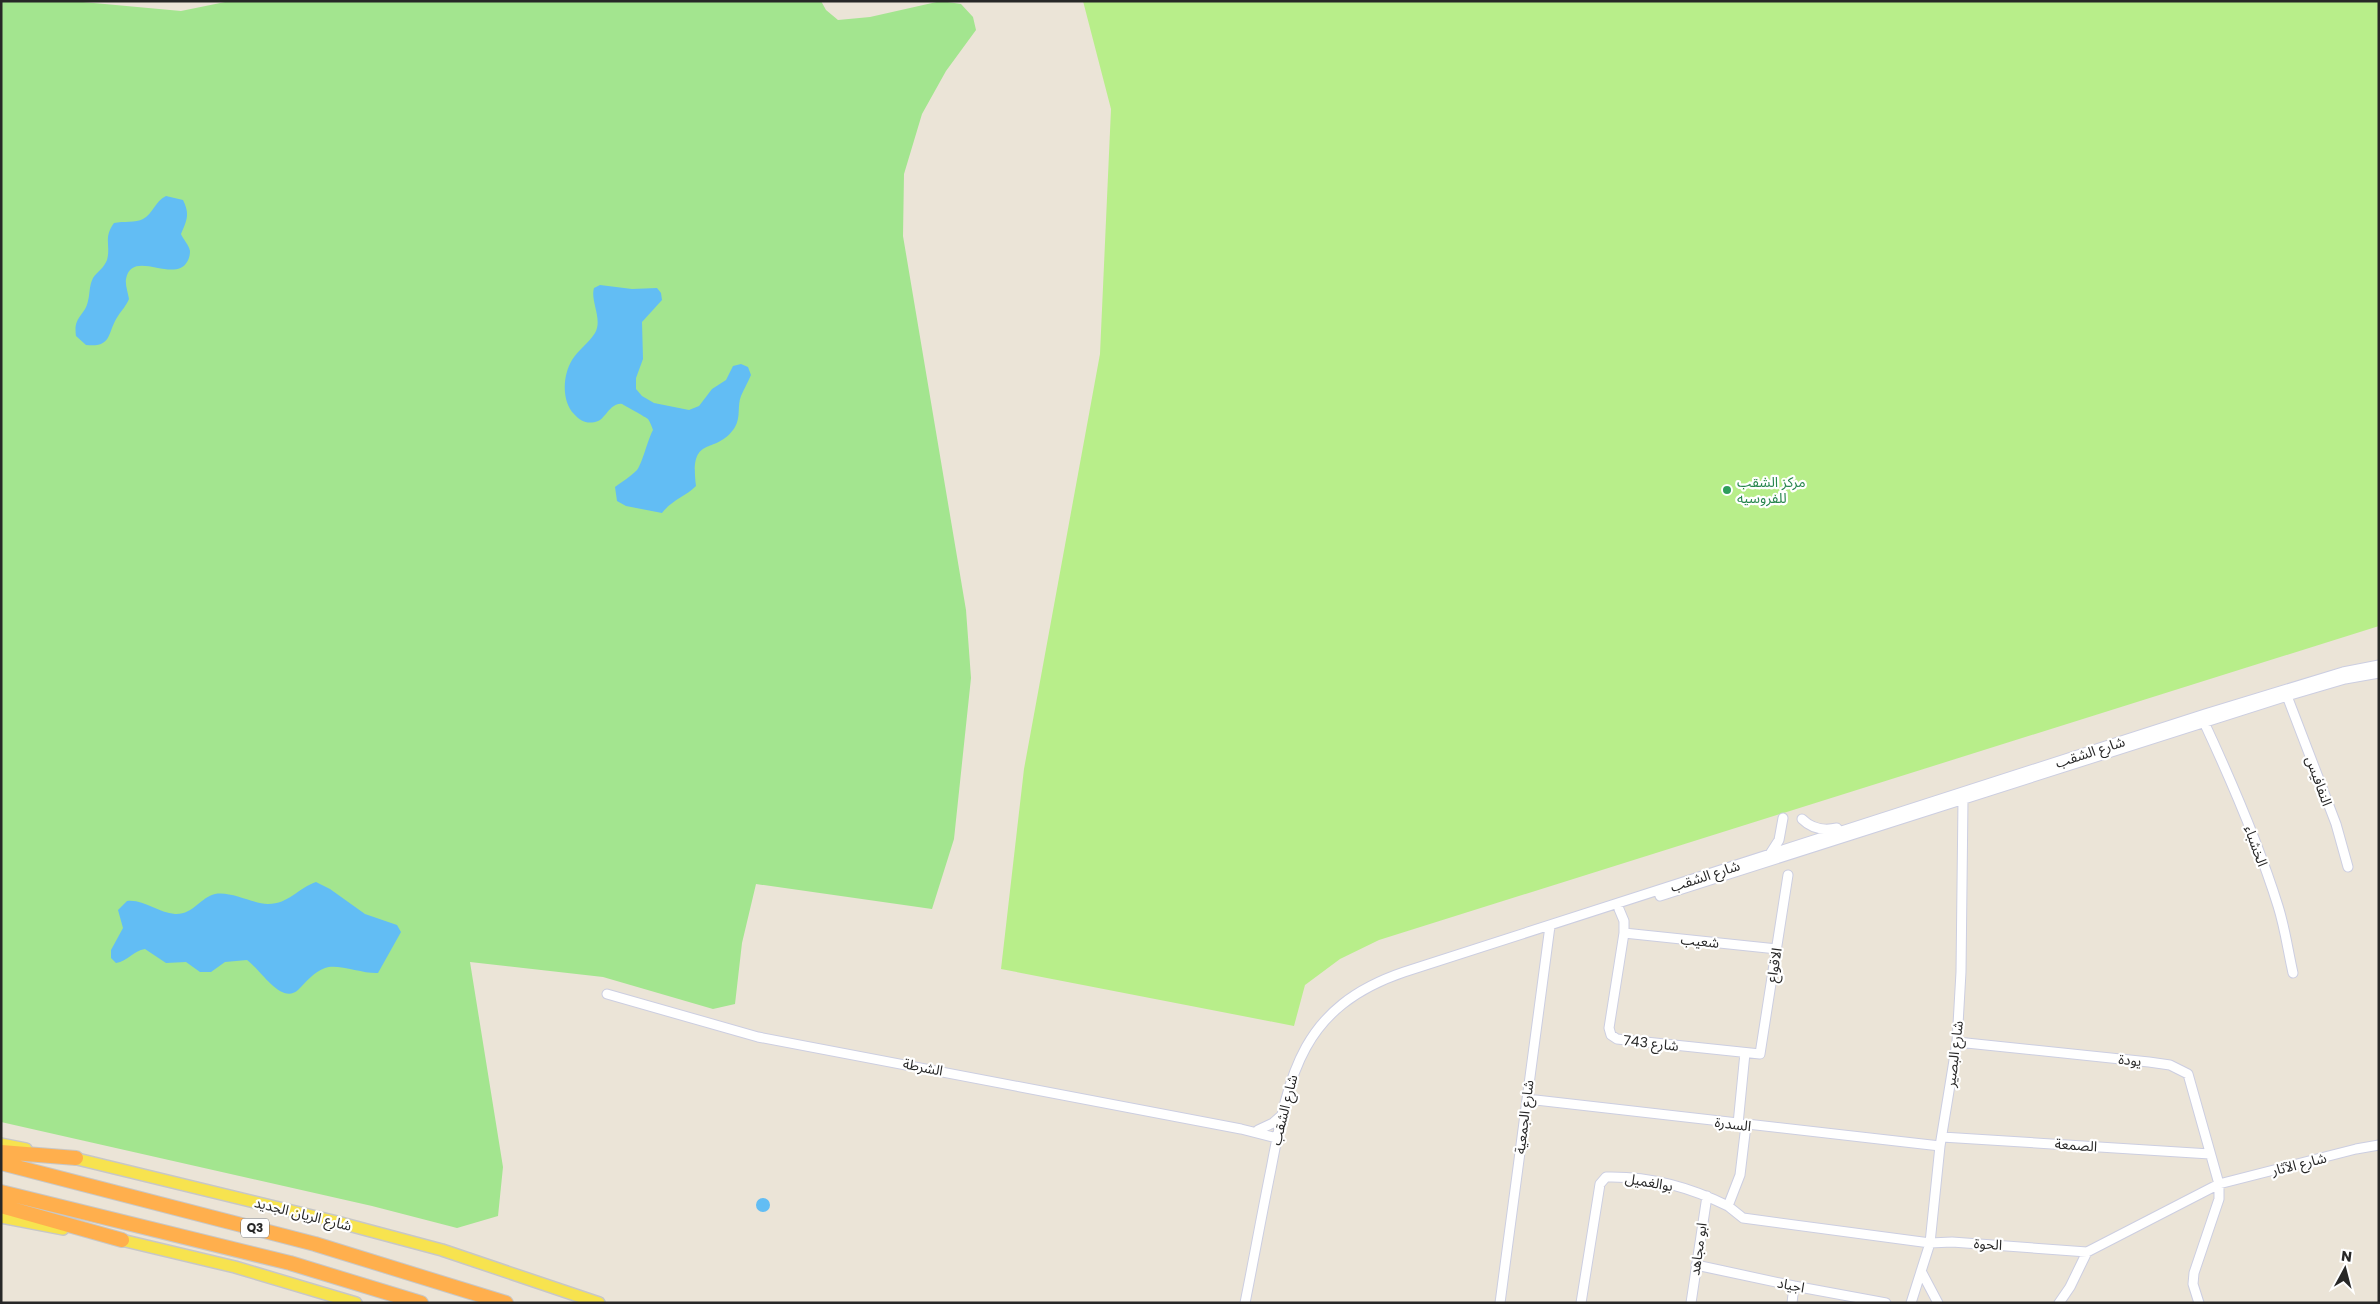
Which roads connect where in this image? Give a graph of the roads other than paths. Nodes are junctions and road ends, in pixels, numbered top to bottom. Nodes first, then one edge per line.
1 (2379, 665) edge
2 (2379, 673) edge
3 (2287, 696) junction
4 (2203, 719) junction
5 (1963, 800) junction
6 (1893, 814) junction
7 (1783, 818) dead end
8 (1802, 819) dead end
9 (1768, 855) junction
10 (2348, 867) dead end
11 (1788, 875) dead end
12 (1619, 909) junction
13 (1550, 928) junction
14 (1624, 933) junction
15 (1499, 945) junction
16 (1777, 949) junction
17 (2293, 973) dead end
18 (606, 994) dead end
19 (1957, 1042) junction
20 (1745, 1053) junction
21 (1760, 1054) joint
22 (1527, 1099) junction
23 (1281, 1116) junction
24 (1742, 1125) junction
25 (1258, 1132) junction
26 (1277, 1136) junction
27 (1942, 1136) junction
28 (1, 1144) edge
29 (1940, 1146) junction
30 (2379, 1146) edge
31 (1, 1152) edge
32 (2210, 1154) junction
33 (76, 1158) junction
34 (1273, 1158) junction
35 (1, 1163) edge
36 (2219, 1184) junction
37 (1, 1192) edge
38 (1707, 1196) junction
39 (1, 1206) edge
40 (1728, 1206) junction
41 (5, 1219) edge
42 (1261, 1235) junction
43 (122, 1240) junction
44 (1930, 1243) junction
45 (2087, 1252) junction
46 (1696, 1264) junction
47 (1921, 1271) junction
48 (1794, 1286) junction
49 (585, 1300) edge
50 (356, 1303) edge
51 (421, 1303) edge
52 (506, 1303) edge
53 (599, 1303) edge
54 (1245, 1303) edge
55 (1251, 1303) edge
56 (1500, 1303) edge
57 (1581, 1303) edge
58 (1691, 1303) edge
59 (1792, 1303) edge
60 (1886, 1303) edge
61 (1911, 1303) edge
62 (1938, 1303) edge
63 (2059, 1303) edge
64 (2199, 1303) edge

1 - 4 street, شارع الشقب
2 - 3 street, شارع الشقب
3 - 4 street, شارع الشقب
3 - 10 street, النفافيس
4 - 5 street, شارع الشقب
4 - 6 street, شارع الشقب
4 - 17 street, الخشباء
5 - 12 street, شارع الشقب
5 - 19 street, شارع البصير
6 - 8 street
6 - 9 street, شارع الشقب
7 - 9 street
9 - 13 street, شارع الشقب
11 - 16 street, الاقواع
12 - 13 street, شارع الشقب
12 - 14 street, شارع 743
13 - 15 street, شارع الشقب
13 - 22 street, شارع الجمعية
14 - 16 street, شعيب
14 - 20 street, شارع 743
15 - 23 street, شارع الشقب
15 - 42 street, شارع الشقب
16 - 21 street, الاقواع
18 - 25 street, الشرطة
19 - 27 street, شارع البصير
19 - 32 street, يودة
20 - 21 street, شارع 743
20 - 24 street
22 - 24 street, السدرة
22 - 56 street, شارع الجمعية
23 - 25 street
23 - 26 street, شارع الشقب
24 - 29 street, السدرة
24 - 40 street
25 - 26 street, الشرطة
25 - 34 street
26 - 34 street, شارع الشقب
27 - 29 street, شارع البصير
27 - 32 street, الصمعة
28 - 33 main road, شارع الريان الجديد
29 - 44 street, شارع البصير
30 - 36 street, شارع الآثار
31 - 33 highway
32 - 36 street, يودة
33 - 49 main road, شارع الريان الجديد
34 - 42 street, شارع الشقب
35 - 52 highway, شارع الريان الجديد / Q3
36 - 45 street
36 - 64 street
37 - 51 highway, Q3
38 - 40 street, بوالغميل
38 - 46 street, ابو مجاهد
38 - 57 street, بوالغميل
39 - 43 highway
40 - 44 street, الحوة
41 - 43 main road
42 - 54 street, شارع الشقب
42 - 55 street, شارع الشقب
43 - 50 main road
44 - 45 street, الحوة
44 - 47 street, شارع البصير
45 - 63 street
46 - 48 street, اجياد
46 - 58 street, ابو مجاهد
47 - 61 street, شارع البصير
47 - 62 street
48 - 59 street
48 - 60 street, اجياد
49 - 53 main road, شارع الريان الجديد

